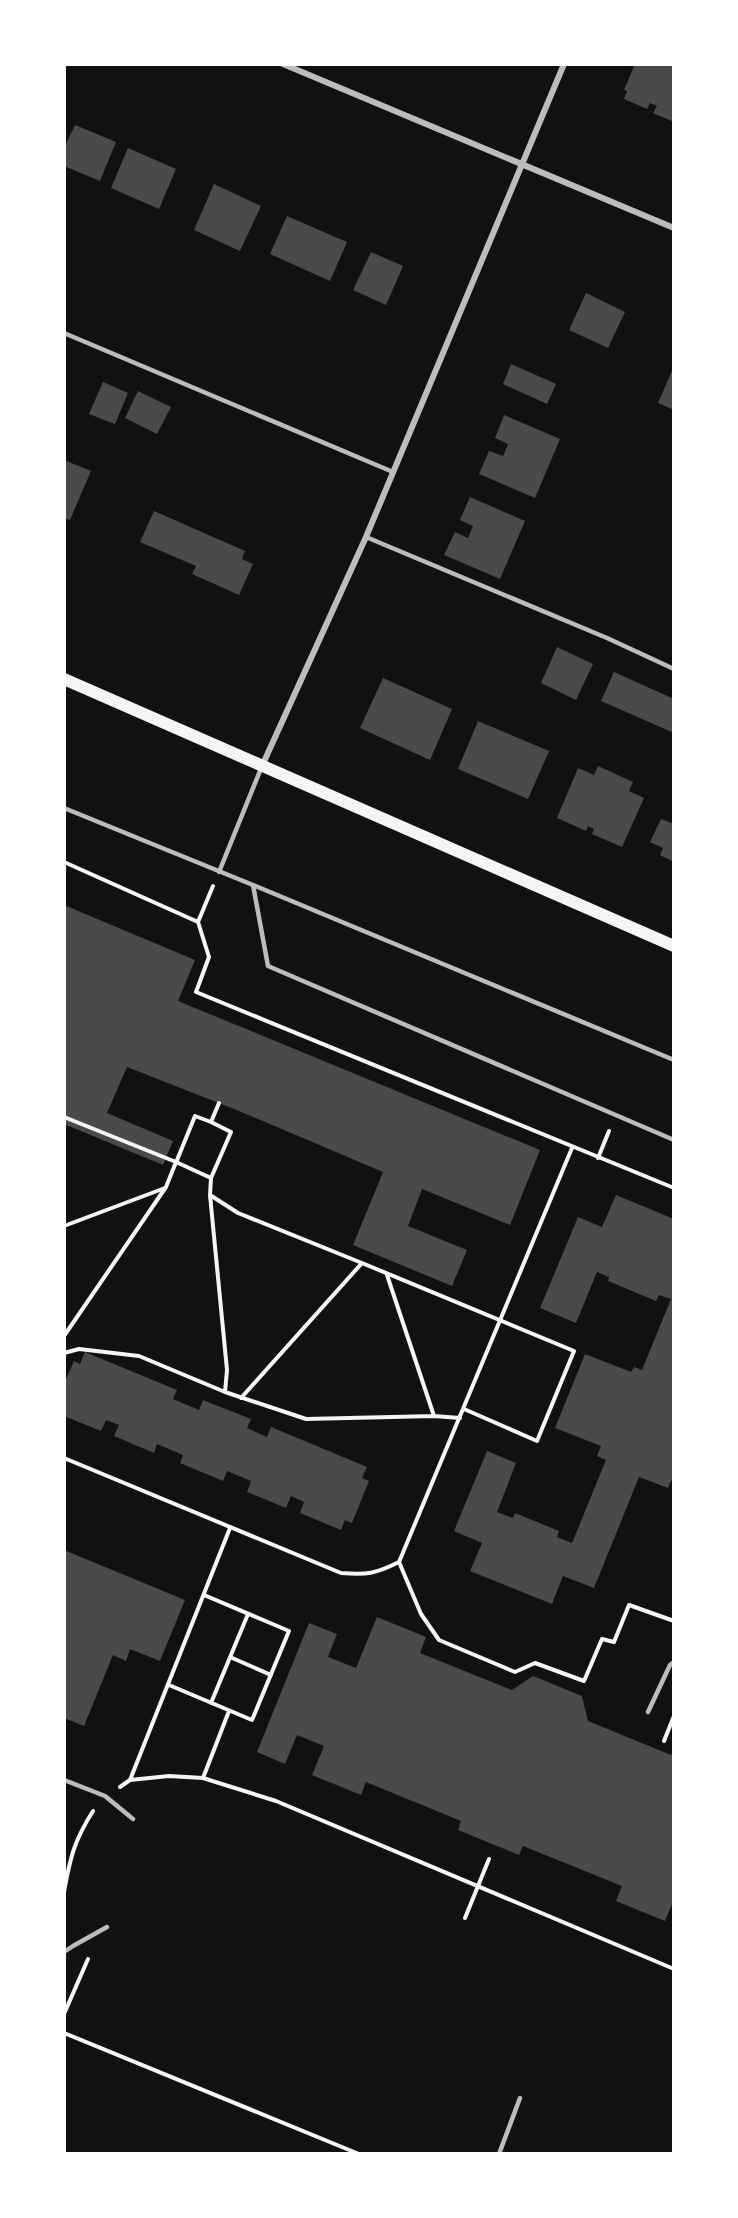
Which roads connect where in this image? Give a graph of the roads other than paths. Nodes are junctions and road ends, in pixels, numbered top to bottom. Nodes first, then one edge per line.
1 (284, 64) edge
2 (564, 64) edge
3 (522, 164) junction
4 (674, 228) edge
5 (64, 333) edge
6 (393, 472) junction
7 (366, 537) junction
8 (674, 669) edge
9 (64, 680) edge
10 (262, 766) junction
11 (64, 808) edge
12 (219, 872) junction
13 (253, 885) junction
14 (674, 946) edge
15 (674, 1060) edge
16 (674, 1140) edge
17 (674, 1662) edge
18 (648, 1712) dead end
19 (64, 1780) edge
20 (133, 1819) dead end
21 (107, 1927) dead end
22 (64, 1952) edge
23 (520, 2098) dead end
24 (499, 2154) edge

1 - 3 street
2 - 3 street
3 - 4 street
3 - 6 street
5 - 6 lane
6 - 7 street
7 - 8 lane
7 - 10 street
9 - 10 main road
10 - 12 lane
10 - 14 main road
11 - 12 lane
12 - 13 lane
13 - 15 lane
13 - 16 lane
17 - 18 lane
19 - 20 lane
21 - 22 lane
23 - 24 lane

